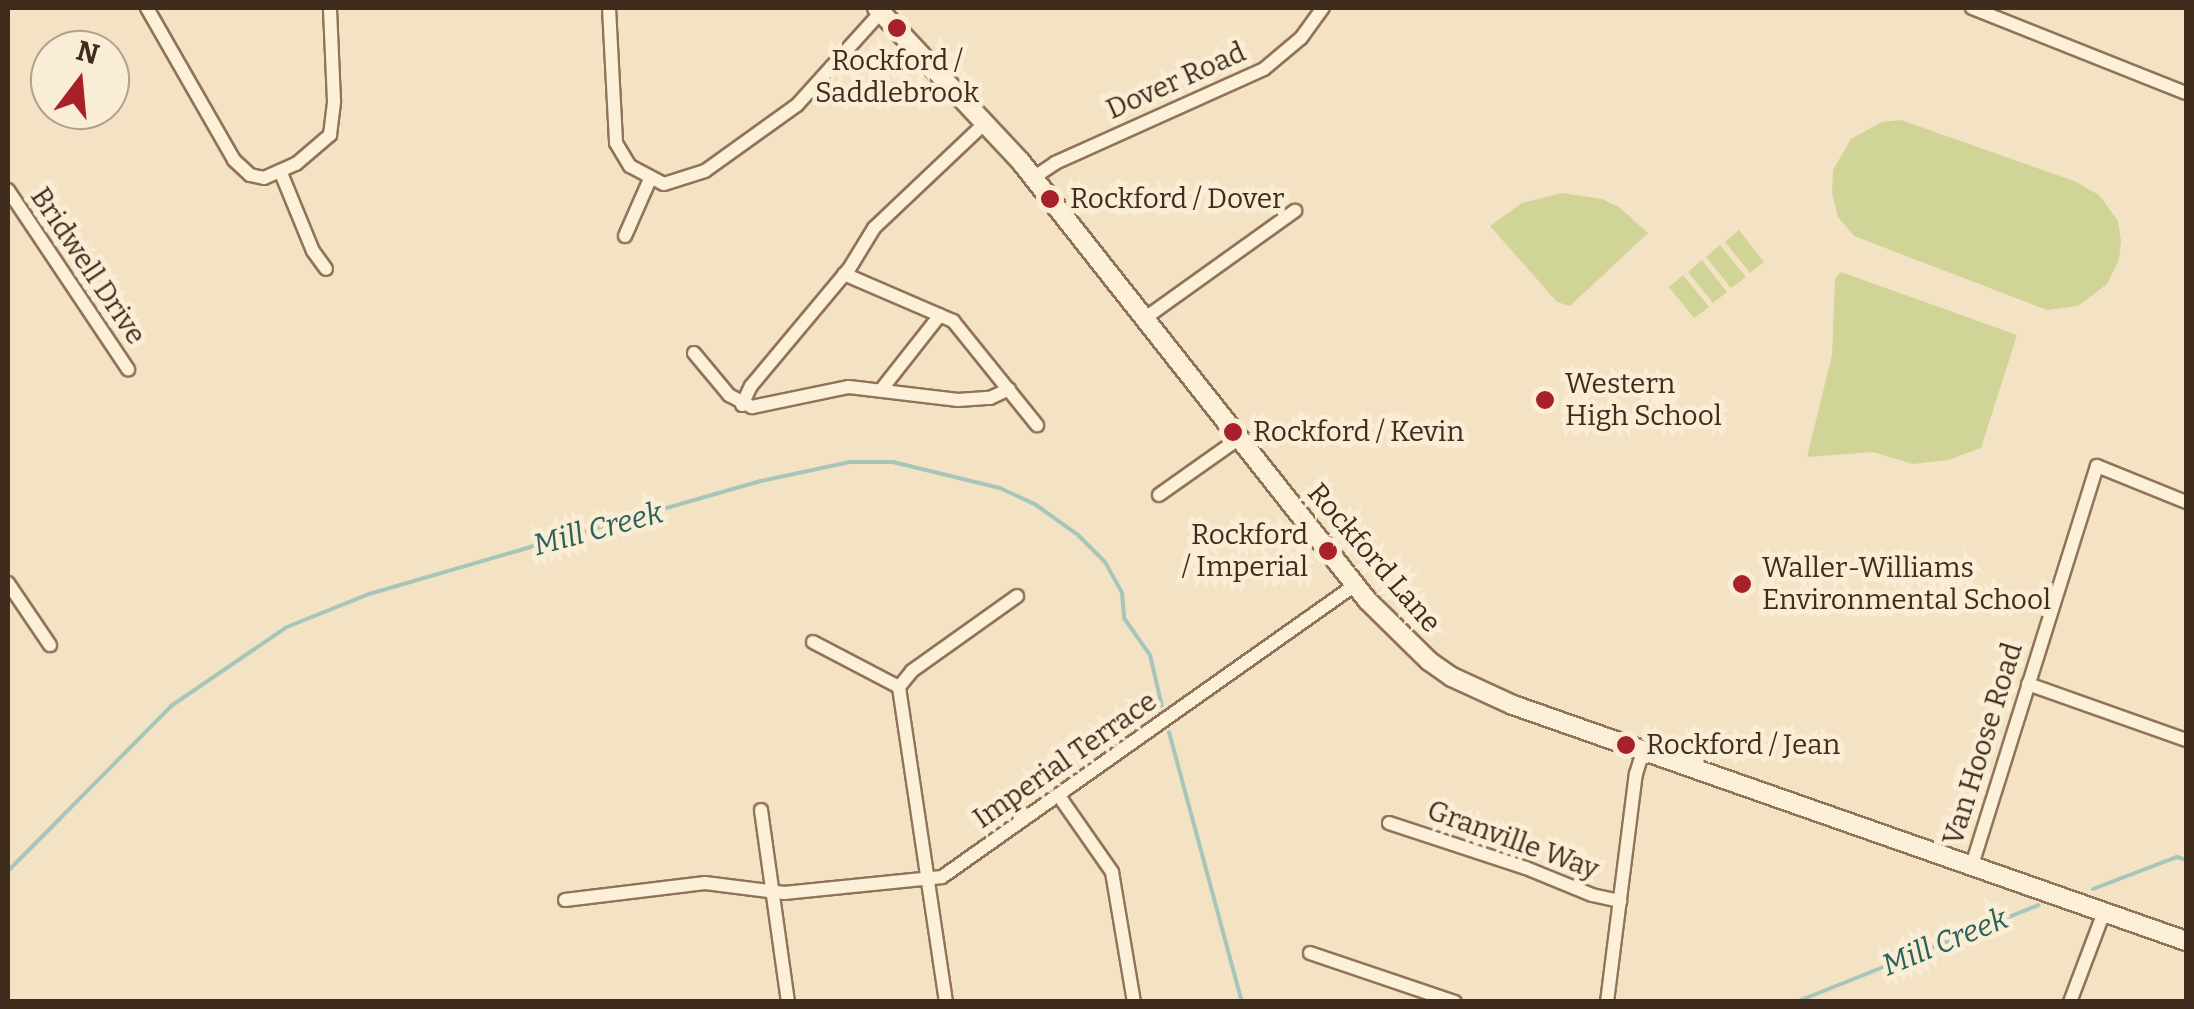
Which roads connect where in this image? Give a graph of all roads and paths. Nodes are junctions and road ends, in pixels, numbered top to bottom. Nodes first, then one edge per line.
1 (147, 8) edge
2 (330, 8) edge
3 (609, 8) edge
4 (1323, 8) edge
5 (1972, 8) edge
6 (879, 10) edge
7 (2186, 93) edge
8 (986, 122) junction
9 (281, 172) junction
10 (650, 178) junction
11 (1033, 178) junction
12 (8, 190) edge
13 (1295, 211) dead end
14 (625, 236) dead end
15 (326, 268) dead end
16 (844, 274) junction
17 (940, 315) junction
18 (1144, 320) junction
19 (694, 353) dead end
20 (128, 370) dead end
21 (1009, 388) junction
22 (880, 390) junction
23 (742, 405) junction
24 (1037, 425) dead end
25 (1238, 440) junction
26 (1159, 495) dead end
27 (2186, 502) edge
28 (8, 583) edge
29 (1355, 585) junction
30 (1017, 596) dead end
31 (813, 642) dead end
32 (50, 645) dead end
33 (2028, 684) junction
34 (899, 687) junction
35 (2186, 740) edge
36 (1643, 751) junction
37 (1059, 796) junction
38 (761, 810) dead end
39 (1389, 823) dead end
40 (1972, 865) junction
41 (929, 879) junction
42 (773, 891) junction
43 (565, 900) dead end
44 (1620, 901) junction
45 (2104, 912) junction
46 (2186, 942) edge
47 (1310, 953) dead end
48 (788, 1002) edge
49 (946, 1002) edge
50 (1134, 1002) edge
51 (1454, 1002) edge
52 (1607, 1002) edge
53 (2070, 1002) edge

1 - 9 street
2 - 9 street
3 - 10 street
4 - 11 street, Dover Road
5 - 7 street
6 - 8 main road, Rockford Lane
6 - 10 street
8 - 11 main road, Rockford Lane
8 - 16 street
9 - 15 street
10 - 14 street
11 - 18 main road, Rockford Lane
12 - 20 street, Bridwell Drive
13 - 18 street
16 - 17 street
16 - 23 street
17 - 21 street
17 - 22 street
18 - 25 main road, Rockford Lane
19 - 23 street
21 - 22 street
21 - 24 street
22 - 23 street
25 - 26 street
25 - 29 main road, Rockford Lane
27 - 33 street, Van Hoose Road
28 - 32 street
29 - 36 main road, Rockford Lane
29 - 37 street, Imperial Terrace
30 - 34 street
31 - 34 street
33 - 35 street
33 - 40 street, Van Hoose Road
34 - 41 street
36 - 40 main road, Rockford Lane
36 - 44 street
37 - 41 street, Imperial Terrace
37 - 50 street
38 - 42 street
39 - 44 street, Granville Way
40 - 45 main road, Rockford Lane
41 - 42 street, Imperial Terrace
41 - 49 street
42 - 43 street, Imperial Terrace
42 - 48 street
44 - 52 street
45 - 46 main road, Rockford Lane
45 - 53 street
47 - 51 street

